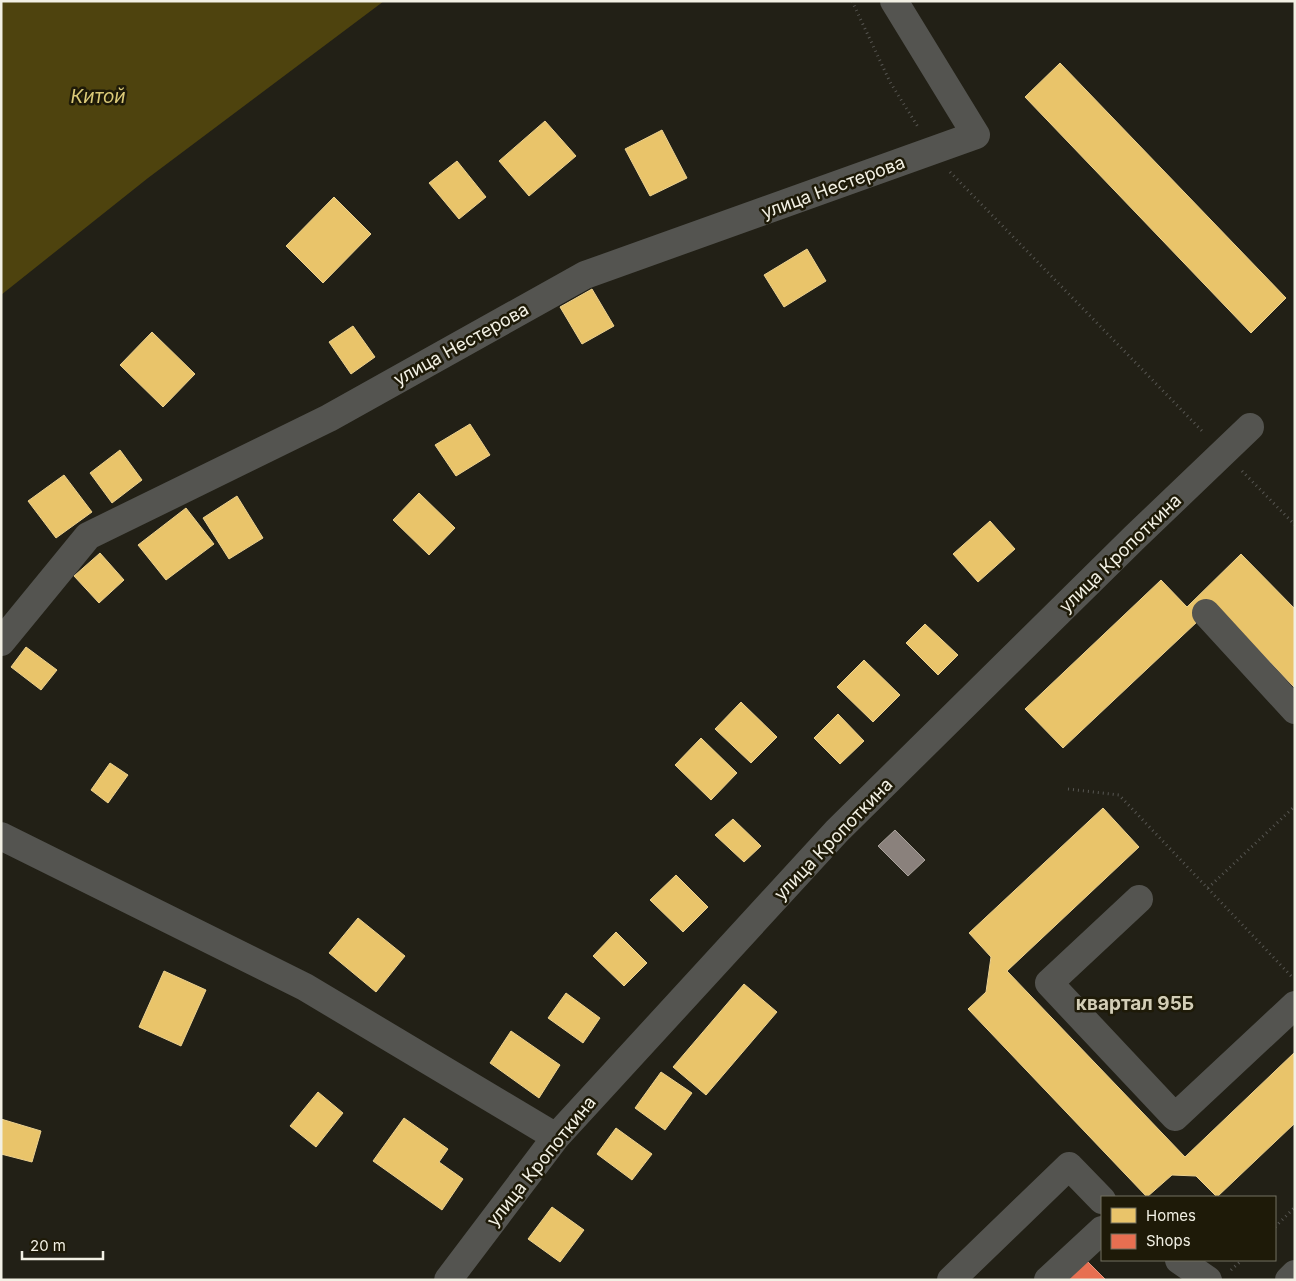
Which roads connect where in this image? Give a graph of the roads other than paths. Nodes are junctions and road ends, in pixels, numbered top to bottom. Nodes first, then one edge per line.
1 (894, 1) edge
2 (1250, 427) dead end
3 (1206, 613) dead end
4 (1, 642) edge
5 (1295, 710) edge
6 (1, 836) edge
7 (1139, 899) dead end
8 (1295, 1005) edge
9 (556, 1137) junction
10 (1101, 1199) edge
11 (1101, 1231) edge
12 (1180, 1261) edge
13 (1295, 1274) edge
14 (448, 1280) edge
15 (951, 1280) edge
16 (1048, 1280) edge
17 (1208, 1280) edge
18 (1289, 1280) edge

1 - 4 street, улица Нестерова
2 - 9 street, улица Кропоткина
3 - 5 street
6 - 9 street
7 - 8 street
9 - 14 street, улица Кропоткина
10 - 15 street
11 - 16 street
12 - 17 street
13 - 18 street

